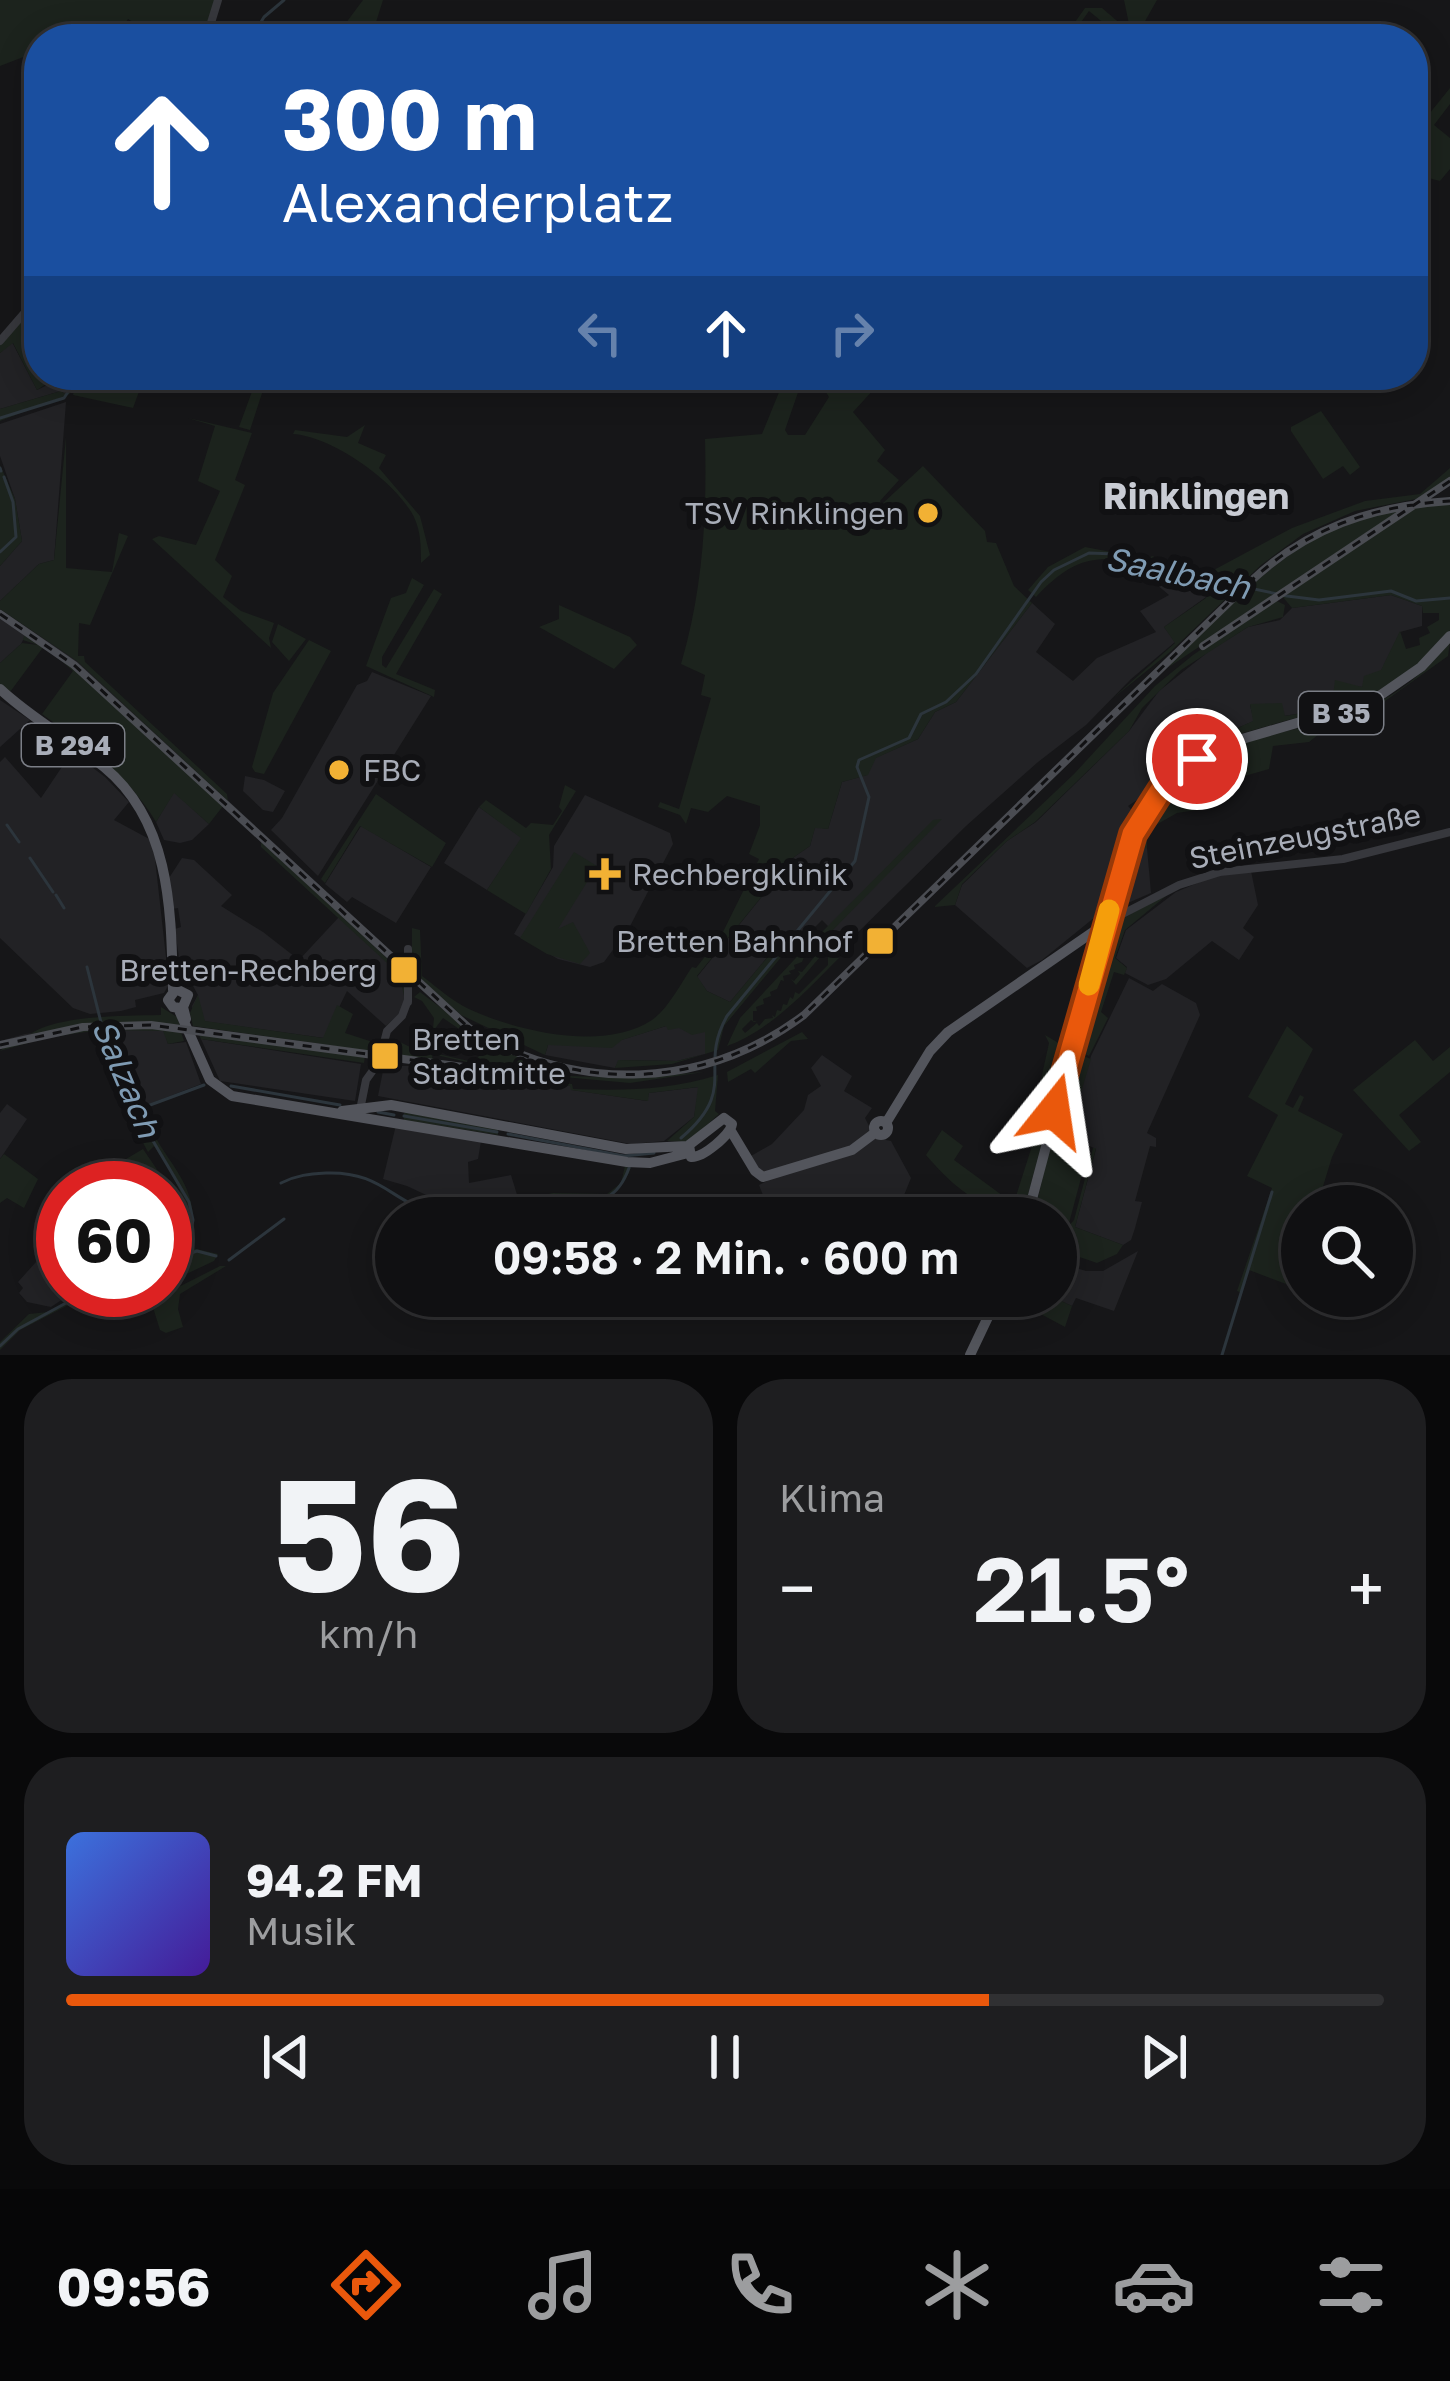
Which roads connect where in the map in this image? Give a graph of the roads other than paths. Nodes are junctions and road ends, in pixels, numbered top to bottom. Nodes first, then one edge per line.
1 (24, 313) edge
2 (0, 341) edge
3 (1450, 636) edge
4 (0, 689) edge
5 (1450, 832) edge
6 (1111, 903) junction
7 (1127, 910) junction
8 (1106, 923) junction
9 (1091, 932) junction
10 (1077, 941) junction
11 (409, 949) dead end
12 (1096, 958) junction
13 (363, 1090) junction
14 (375, 1104) junction
15 (408, 1107) junction
16 (360, 1112) junction
17 (404, 1123) junction
18 (731, 1131) junction
19 (714, 1143) junction
20 (687, 1150) junction
21 (742, 1150) junction
22 (1033, 1197) edge
23 (988, 1317) edge
24 (970, 1355) edge

1 - 2 street
3 - 6 main road, B 35
4 - 16 main road, B 294
5 - 7 street, Steinzeugstraße
6 - 7 street
6 - 8 main road, B 35
6 - 9 main road
7 - 8 street, Steinzeugstraße
8 - 9 main road
8 - 12 main road, B 35
9 - 10 main road
10 - 12 main road
10 - 21 main road
11 - 13 street
12 - 22 main road, B 35
13 - 14 street
13 - 16 street
14 - 15 main road, B 294
14 - 16 main road, B 294
15 - 17 main road
15 - 20 main road, B 294
16 - 17 main road, B 294
17 - 20 main road, B 294
18 - 19 main road, B 294
18 - 20 main road, B 294
18 - 21 main road
19 - 20 main road, B 294
19 - 21 main road
23 - 24 main road

